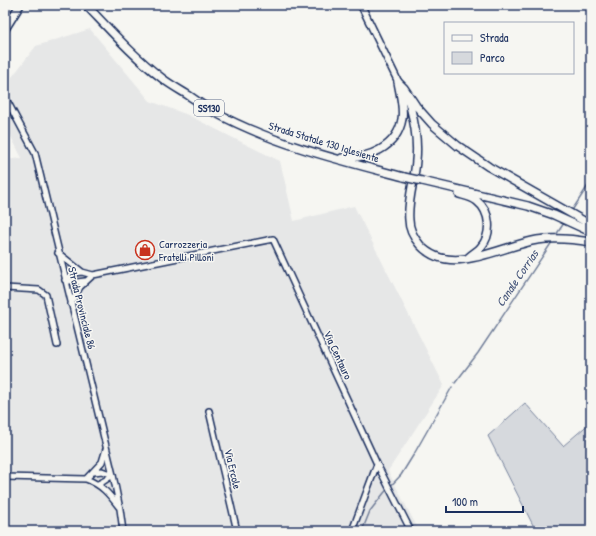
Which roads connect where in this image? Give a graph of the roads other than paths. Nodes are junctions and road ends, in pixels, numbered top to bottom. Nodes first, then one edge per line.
1 (20, 5) edge
2 (81, 5) edge
3 (86, 5) edge
4 (91, 5) edge
5 (361, 5) edge
6 (104, 24) junction
7 (5, 29) edge
8 (398, 82) junction
9 (5, 96) edge
10 (410, 106) joint
11 (350, 160) junction
12 (423, 181) junction
13 (591, 225) edge
14 (591, 232) edge
15 (591, 242) edge
16 (58, 253) junction
17 (466, 259) junction
18 (82, 272) junction
19 (92, 275) junction
20 (65, 280) junction
21 (85, 281) junction
22 (5, 288) edge
23 (71, 304) junction
24 (57, 345) dead end
25 (209, 411) dead end
26 (106, 447) junction
27 (377, 464) junction
28 (94, 472) junction
29 (113, 475) junction
30 (5, 477) edge
31 (86, 479) junction
32 (98, 484) junction
33 (120, 509) junction
34 (123, 531) edge
35 (237, 531) edge
36 (352, 531) edge
37 (411, 531) edge

1 - 7 highway
2 - 6 highway
3 - 6 highway, Strada Statale 130 Iglesiente / SS130
4 - 6 highway
5 - 8 main road
6 - 11 highway, Strada Statale 130 Iglesiente / SS130
8 - 10 main road
8 - 11 highway
8 - 13 highway
9 - 16 street, Strada Provinciale 86
10 - 17 highway
11 - 12 highway, Strada Statale 130 Iglesiente / SS130, bridge
12 - 14 highway, Strada Statale 130 Iglesiente / SS130
12 - 17 highway
15 - 17 highway
16 - 18 street
16 - 20 street, Strada Provinciale 86
18 - 19 street
18 - 20 street
19 - 21 street
19 - 27 street, Via Centauro
20 - 21 street
20 - 23 street, Strada Provinciale 86
21 - 23 street
22 - 24 street
23 - 26 street, Strada Provinciale 86
25 - 35 street, Via Ercole
26 - 28 street
26 - 29 street, Strada Provinciale 86
27 - 36 street
27 - 37 street, Via Centauro
28 - 29 street
28 - 31 street
29 - 32 street
29 - 33 street, Strada Provinciale 86
30 - 31 street
31 - 32 street
32 - 33 street
33 - 34 street, Strada Provinciale 86

